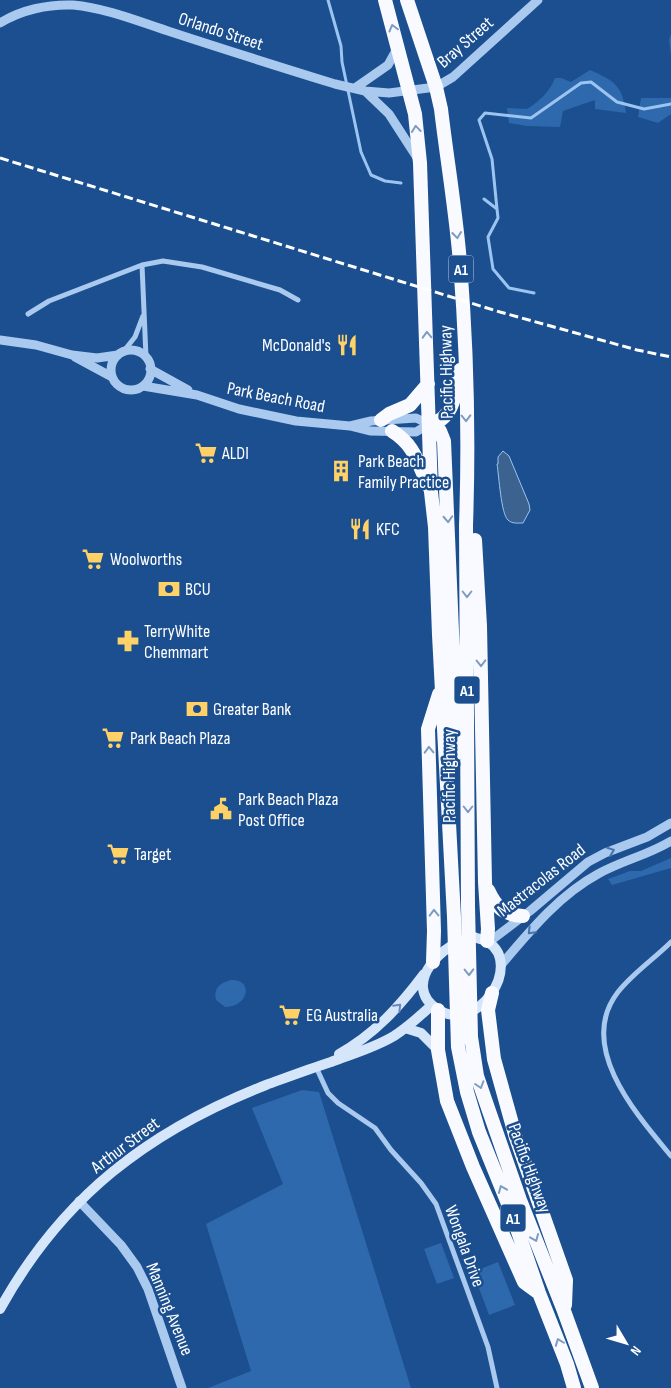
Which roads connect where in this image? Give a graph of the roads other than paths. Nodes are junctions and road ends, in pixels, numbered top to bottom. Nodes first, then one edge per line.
1 (385, 0) edge
2 (407, 0) edge
3 (538, 0) edge
4 (0, 24) edge
5 (398, 47) junction
6 (436, 87) junction
7 (355, 88) junction
8 (365, 90) junction
9 (409, 91) junction
10 (420, 163) junction
11 (142, 265) junction
12 (298, 300) dead end
13 (144, 312) junction
14 (28, 314) dead end
15 (0, 340) edge
16 (465, 352) junction
17 (120, 354) junction
18 (72, 355) junction
19 (146, 357) junction
20 (150, 369) junction
21 (112, 378) junction
22 (428, 384) junction
23 (143, 386) junction
24 (197, 395) junction
25 (381, 420) junction
26 (429, 424) junction
27 (350, 426) junction
28 (392, 432) junction
29 (468, 475) junction
30 (431, 492) junction
31 (442, 685) junction
32 (468, 780) junction
33 (671, 823) edge
34 (671, 841) edge
35 (485, 882) junction
36 (523, 916) junction
37 (488, 942) junction
38 (671, 942) edge
39 (430, 965) junction
40 (501, 965) junction
41 (492, 993) junction
42 (435, 1007) junction
43 (404, 1028) junction
44 (438, 1050) junction
45 (316, 1066) junction
46 (671, 1156) edge
47 (79, 1202) junction
48 (540, 1293) junction
49 (0, 1309) edge
50 (564, 1311) junction
51 (182, 1388) edge
52 (497, 1388) edge
53 (574, 1388) edge
54 (592, 1388) edge

5 -> 1 highway, Pacific Highway / A1
2 - 6 highway, Pacific Highway / A1
3 - 6 street, Bray Street
4 - 7 street, Orlando Street
5 - 7 street
5 - 9 highway, Pacific Highway / A1
6 - 9 street, Orlando Street
6 -> 16 highway, Pacific Highway / A1
7 - 8 street, Orlando Street
8 - 9 street, Orlando Street
8 - 10 street
10 -> 9 highway, Pacific Highway / A1
22 -> 10 highway, Pacific Highway / A1
11 - 12 street
11 - 13 street
11 - 14 street
13 - 17 street
13 - 19 street
15 - 18 street
16 - 26 highway
16 -> 29 highway, Pacific Highway / A1
17 - 18 street
17 - 19 street
17 - 21 street
18 - 21 street
19 - 20 street
20 - 23 street
20 - 24 street, Park Beach Road
21 - 23 street
22 - 25 highway
22 - 26 highway, Pacific Highway / A1
23 - 24 street, Park Beach Road
24 - 27 street, Park Beach Road
25 - 26 street, Park Beach Road
25 - 27 street, Park Beach Road
26 - 28 street, Park Beach Road
26 - 30 highway, Pacific Highway / A1
26 -> 32 highway
27 - 28 street, Park Beach Road
28 - 30 highway
29 -> 32 highway, Pacific Highway / A1
29 -> 35 highway
30 - 31 highway, Pacific Highway / A1
39 -> 31 highway
48 -> 31 highway, Pacific Highway / A1
32 -> 50 highway, Pacific Highway / A1
36 -> 33 street, Mastracolas Road
34 -> 40 street, Mastracolas Road
35 - 36 highway
35 - 37 highway
36 - 37 street, Mastracolas Road
37 - 39 main road
37 - 40 main road
38 - 46 street
39 - 42 main road
45 -> 39 main road, Arthur Street
40 - 41 main road
41 - 42 main road
41 - 50 highway
42 - 43 main road, Arthur Street
42 - 44 highway
43 - 44 main road
43 - 45 main road, Arthur Street
44 - 48 highway
45 - 47 main road, Arthur Street
45 - 52 street, Wongala Drive
47 - 49 main road, Arthur Street
47 - 51 street, Manning Avenue
53 -> 48 highway, Pacific Highway / A1
50 - 54 highway, Pacific Highway / A1

